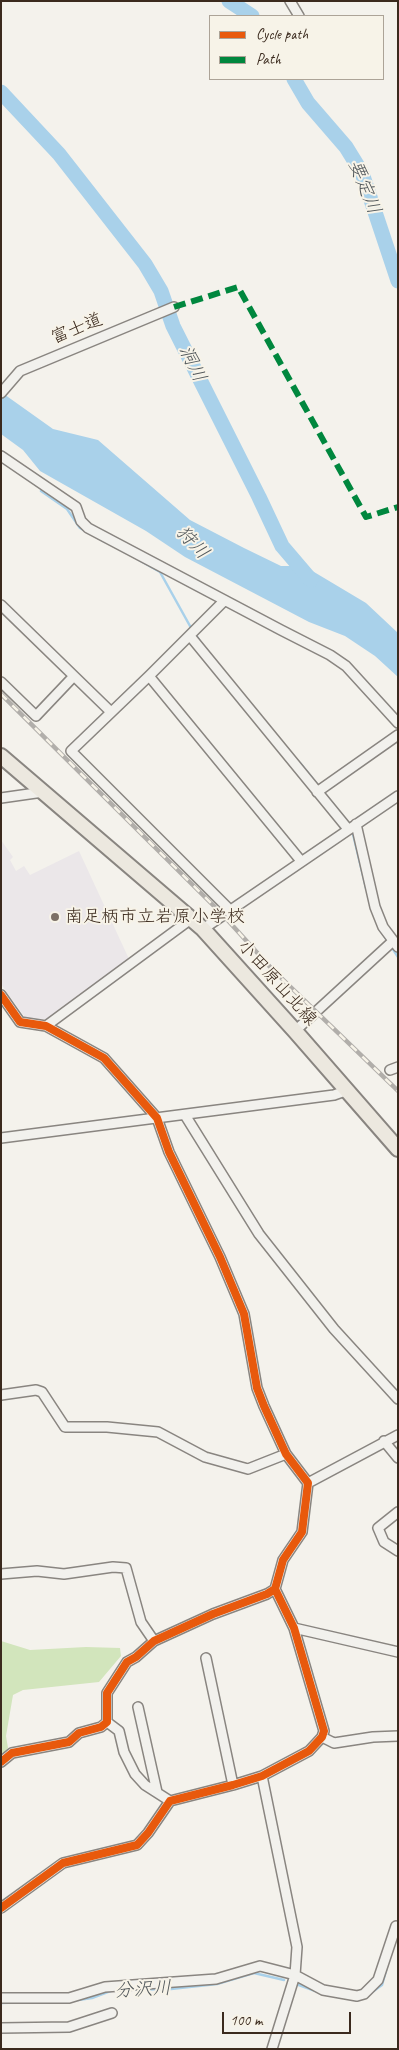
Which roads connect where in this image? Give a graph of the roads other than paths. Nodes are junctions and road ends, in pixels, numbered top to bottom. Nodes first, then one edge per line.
1 (290, 1) edge
2 (298, 15) edge
3 (174, 307) dead end
4 (1, 393) edge
5 (1, 456) edge
6 (224, 601) junction
7 (1, 606) edge
8 (190, 636) junction
9 (74, 676) junction
10 (149, 676) junction
11 (1, 682) edge
12 (111, 712) junction
13 (398, 723) edge
14 (398, 735) edge
15 (1, 756) edge
16 (42, 792) junction
17 (317, 792) junction
18 (398, 796) edge
19 (1, 798) edge
20 (352, 826) junction
21 (301, 862) junction
22 (230, 910) junction
23 (191, 919) junction
24 (202, 929) junction
25 (396, 944) edge
26 (1, 995) edge
27 (46, 1026) junction
28 (295, 1031) junction
29 (348, 1090) junction
30 (185, 1115) junction
31 (157, 1118) junction
32 (1, 1138) edge
33 (398, 1149) edge
34 (1, 1395) edge
35 (398, 1399) edge
36 (398, 1435) edge
37 (384, 1441) junction
38 (286, 1454) junction
39 (398, 1458) edge
40 (308, 1483) junction
41 (398, 1512) edge
42 (398, 1551) edge
43 (1, 1574) edge
44 (275, 1588) junction
45 (294, 1628) junction
46 (154, 1641) junction
47 (398, 1652) edge
48 (206, 1658) dead end
49 (138, 1707) dead end
50 (107, 1722) junction
51 (398, 1736) edge
52 (322, 1738) junction
53 (1, 1762) edge
54 (262, 1776) junction
55 (233, 1785) junction
56 (156, 1792) junction
57 (170, 1801) junction
58 (1, 1908) edge
59 (396, 1926) dead end
60 (295, 1975) junction
61 (1, 1998) edge
62 (112, 2013) dead end
63 (1, 2028) edge
64 (272, 2049) edge

1 - 2 street
3 - 4 street, 富士道
5 - 6 street
6 - 8 street
6 - 13 street
7 - 9 street
8 - 10 street
8 - 17 street
9 - 11 street
9 - 12 street
10 - 12 street
10 - 21 street
12 - 22 street
14 - 17 street
15 - 16 main road, 小田原山北線
16 - 19 street
16 - 23 main road, 小田原山北線
17 - 20 street
18 - 20 street
20 - 21 street
20 - 25 street
21 - 22 street
22 - 24 street
23 - 24 main road, 小田原山北線
23 - 27 street
24 - 28 main road, 小田原山北線
25 - 28 street
26 - 27 street
27 - 31 street
28 - 29 main road, 小田原山北線
29 - 30 street
29 - 33 main road, 小田原山北線
30 - 31 street
30 - 35 street
31 - 32 street
31 - 38 street
34 - 38 street
36 - 37 street
37 - 39 street
37 - 40 street
38 - 40 street
40 - 44 street
41 - 42 street
43 - 46 street
44 - 45 street
44 - 46 street
45 - 47 street
45 - 52 street
46 - 50 street
48 - 55 street
49 - 56 street
50 - 53 street
50 - 56 street
51 - 52 street
52 - 54 street
54 - 55 street
54 - 60 street
55 - 57 street
56 - 57 street
57 - 58 street
59 - 60 street
60 - 61 street
60 - 64 street
62 - 63 street

